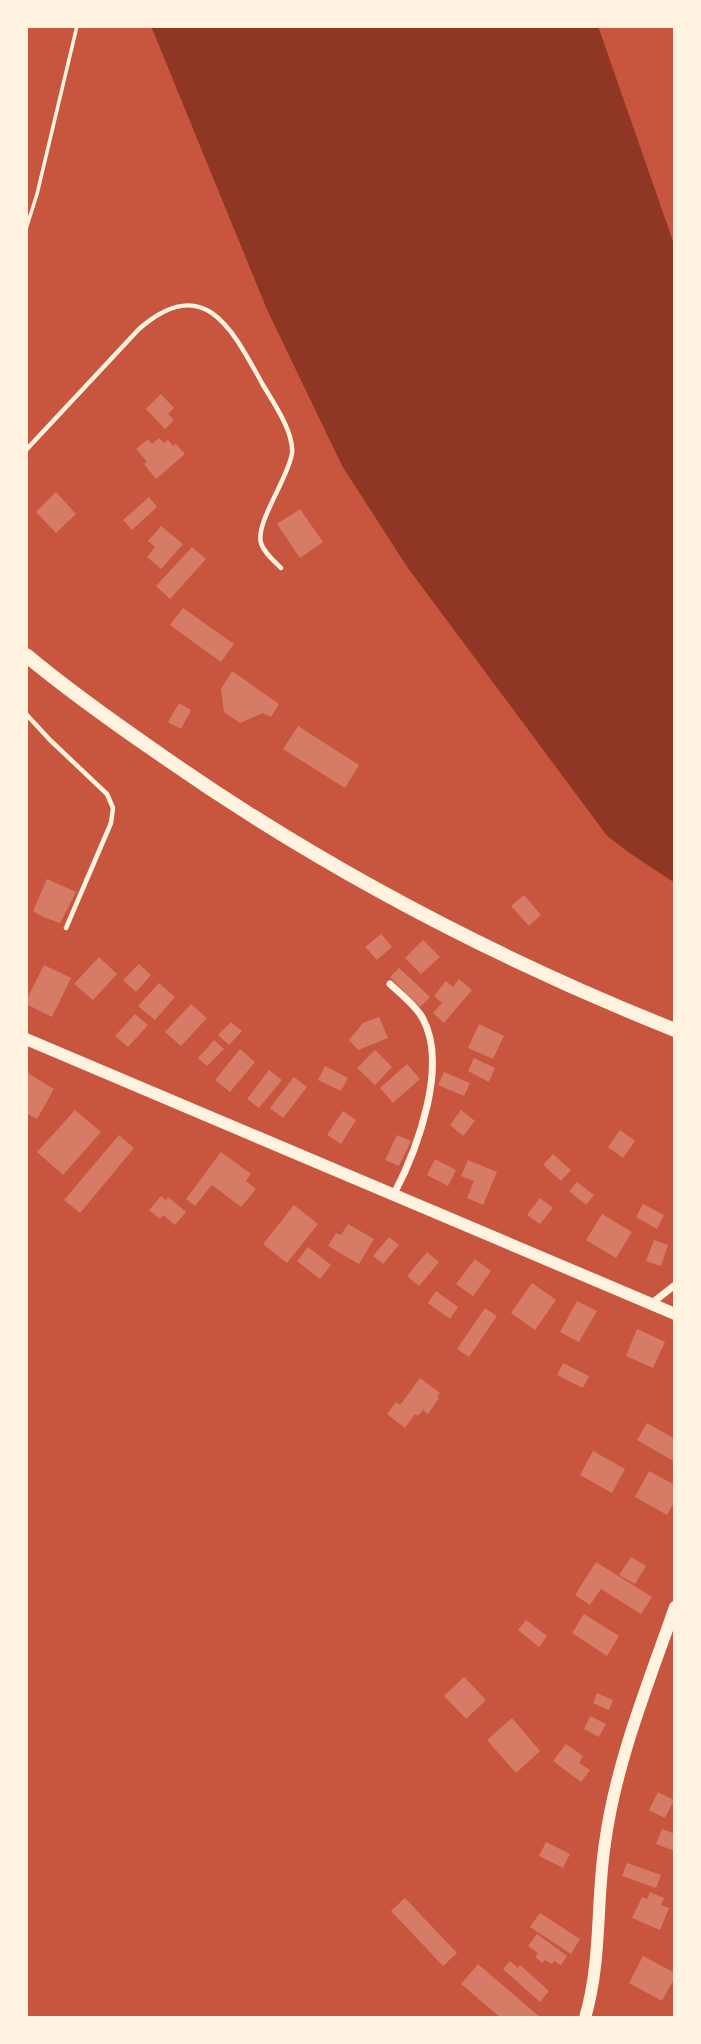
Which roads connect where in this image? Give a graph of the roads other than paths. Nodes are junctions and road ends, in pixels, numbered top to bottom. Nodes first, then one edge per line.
1 (26, 450) edge
2 (281, 568) dead end
3 (26, 655) edge
4 (26, 714) edge
5 (66, 928) dead end
6 (390, 984) dead end
7 (675, 1030) edge
8 (26, 1039) edge
9 (394, 1195) junction
10 (675, 1285) edge
11 (652, 1303) junction
12 (675, 1314) edge
13 (675, 1608) edge
14 (586, 2018) edge

1 - 2 lane
3 - 7 highway
4 - 5 lane
6 - 9 street
8 - 9 main road
9 - 11 main road
10 - 11 street
11 - 12 main road
13 - 14 main road

